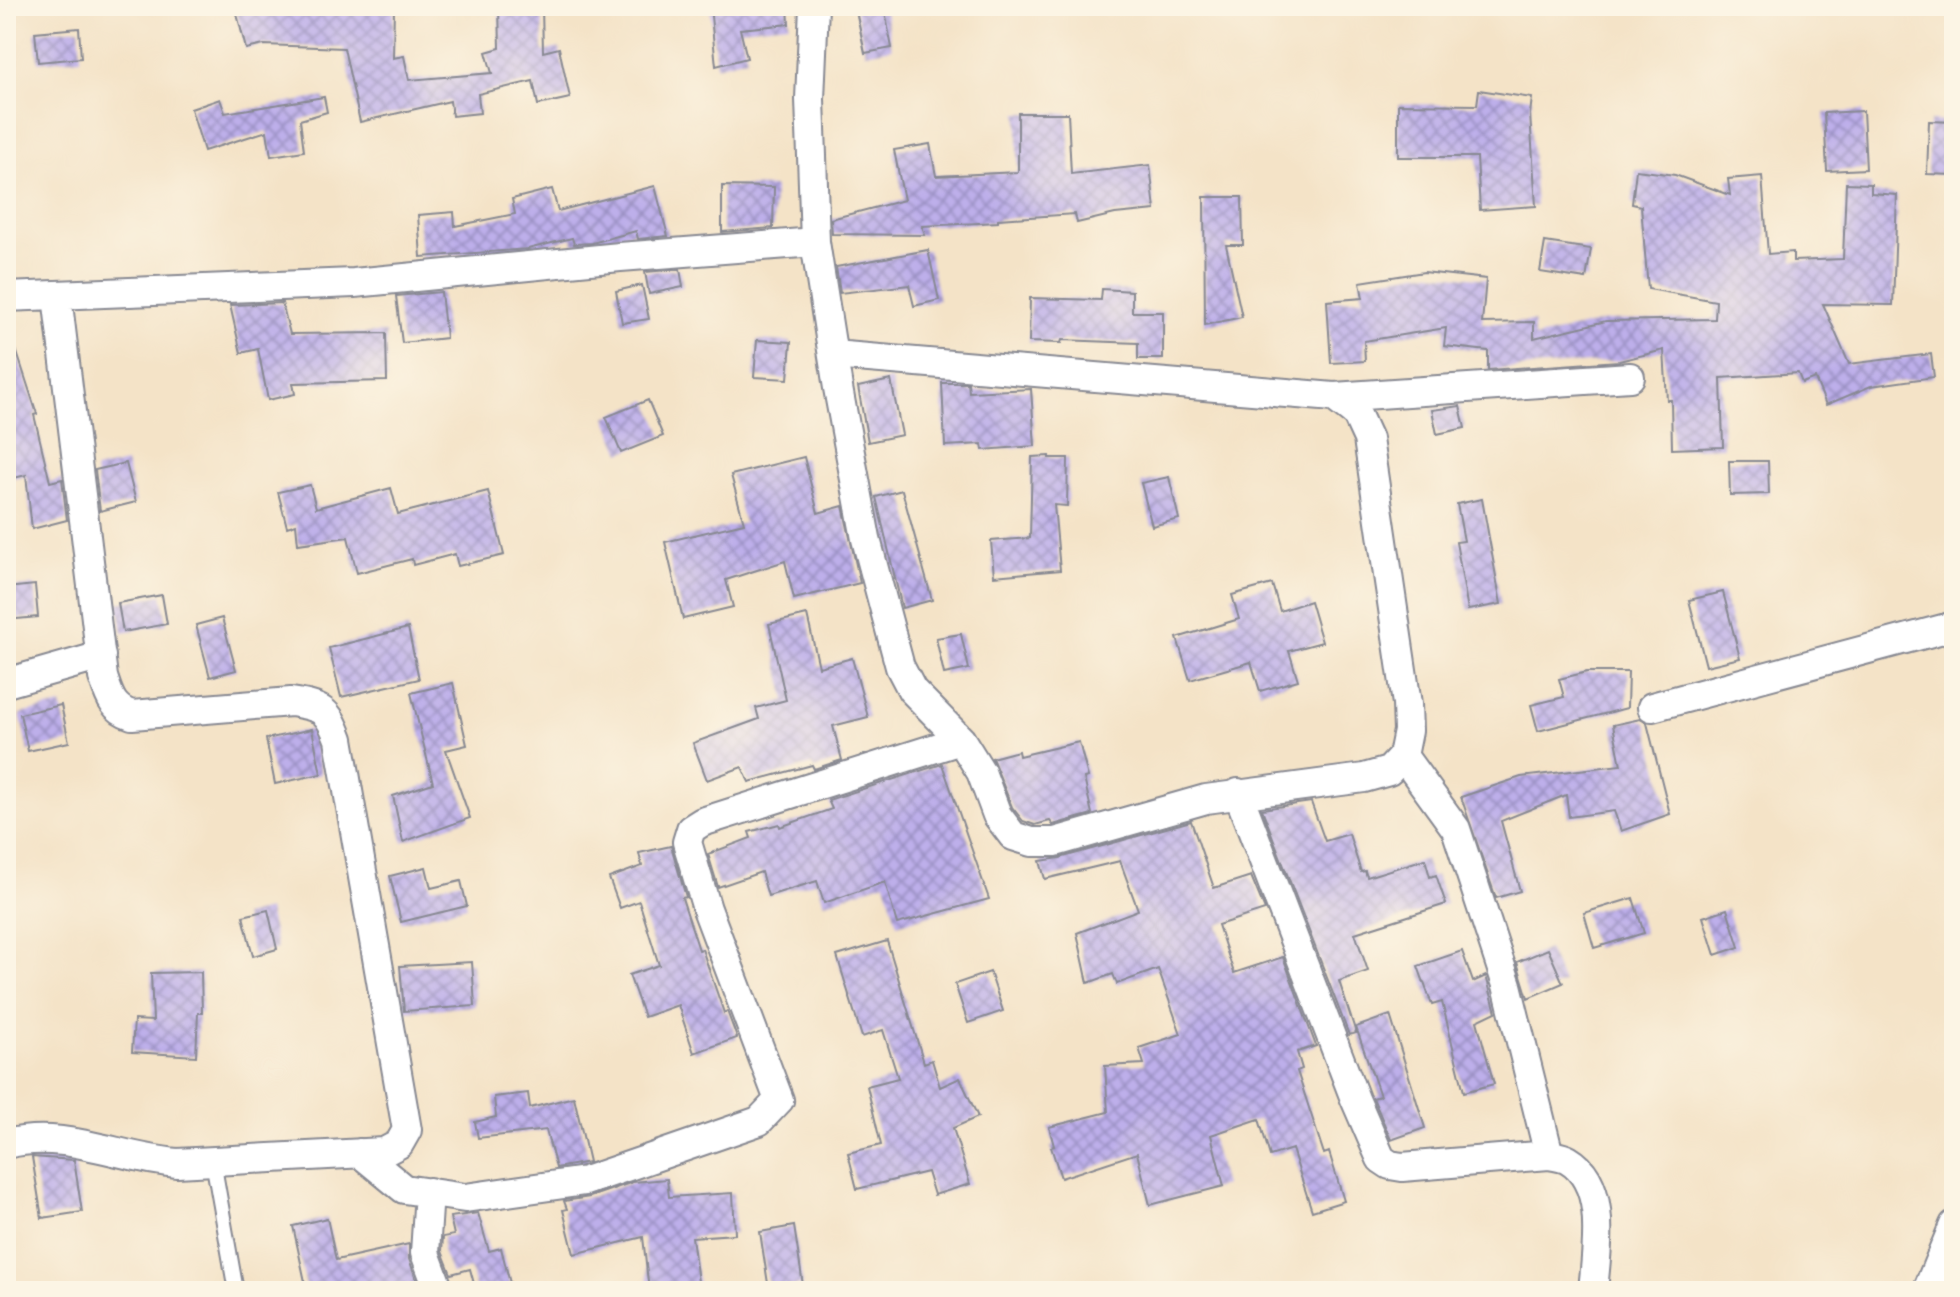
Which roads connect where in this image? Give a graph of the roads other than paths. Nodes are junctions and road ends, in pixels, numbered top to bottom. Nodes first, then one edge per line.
1 (814, 6) edge
2 (815, 242) junction
3 (57, 296) junction
4 (6, 297) edge
5 (833, 355) junction
6 (1630, 377) dead end
7 (1334, 397) junction
8 (1954, 626) edge
9 (101, 656) junction
10 (6, 683) edge
11 (1652, 707) dead end
12 (961, 740) junction
13 (1403, 756) junction
14 (1238, 793) junction
15 (6, 1144) edge
16 (360, 1153) junction
17 (1549, 1155) junction
18 (213, 1161) junction
19 (429, 1192) junction
20 (1954, 1225) edge
21 (236, 1291) edge
22 (439, 1291) edge
23 (1593, 1291) edge
24 (1927, 1291) edge

1 - 2 street
2 - 3 street
2 - 5 street
3 - 4 street
3 - 9 street
5 - 7 street
5 - 12 street
6 - 7 street
7 - 13 street
8 - 11 street
9 - 10 street
9 - 16 street
12 - 14 street
12 - 19 street
13 - 14 street
13 - 17 street
14 - 17 street
15 - 18 street
16 - 18 street
16 - 19 street
17 - 23 street
18 - 21 lane
19 - 22 street
20 - 24 street

